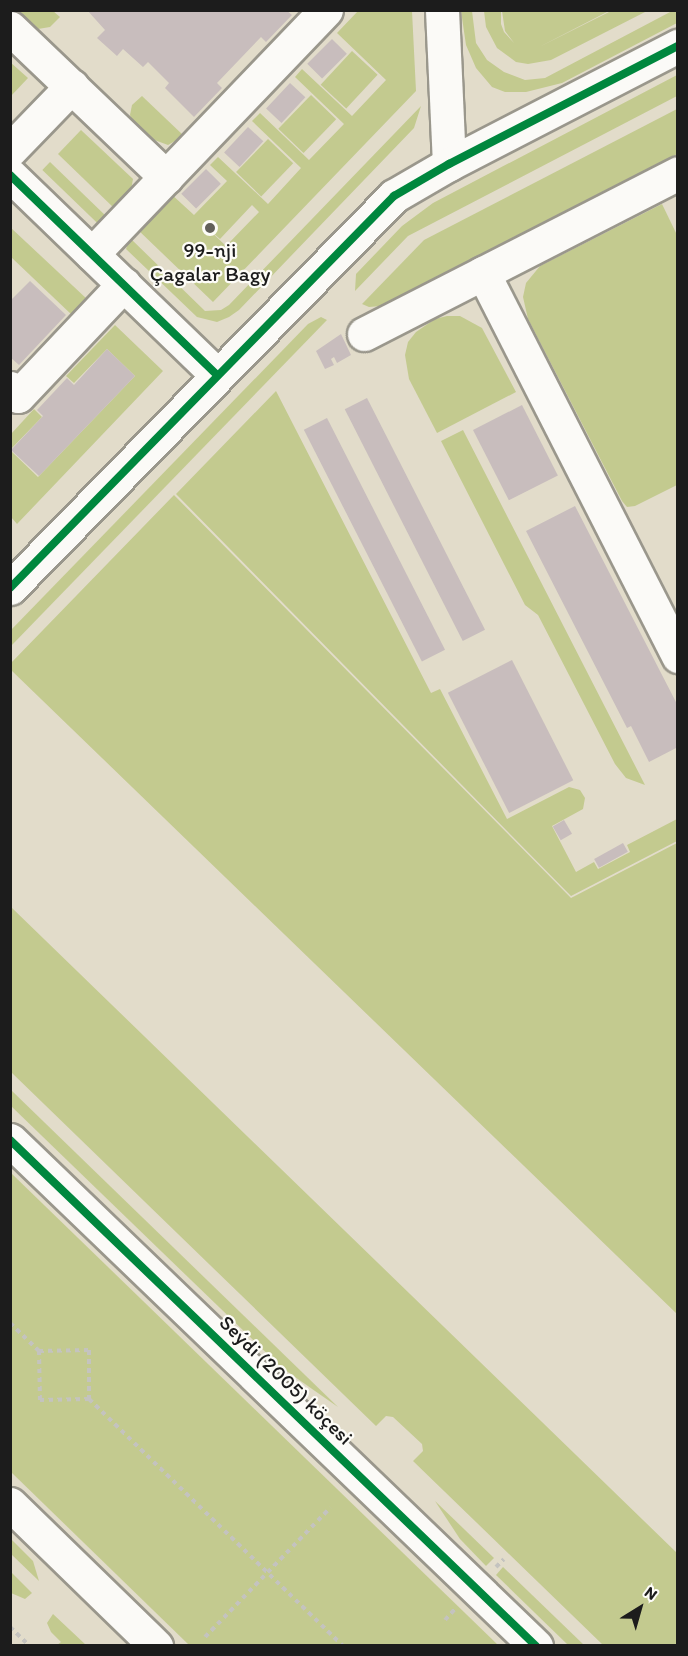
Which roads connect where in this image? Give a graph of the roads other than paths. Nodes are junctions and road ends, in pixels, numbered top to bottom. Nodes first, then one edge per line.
1 (326, 10) edge
2 (442, 10) edge
3 (10, 28) edge
4 (678, 46) edge
5 (72, 86) junction
6 (10, 150) edge
7 (449, 164) junction
8 (678, 173) edge
9 (10, 175) edge
10 (166, 177) junction
11 (92, 254) junction
12 (483, 273) junction
13 (124, 284) junction
14 (364, 333) dead end
15 (217, 375) junction
16 (10, 388) edge
17 (10, 588) edge
18 (678, 656) edge
19 (10, 1140) edge
20 (10, 1503) edge
21 (156, 1646) edge
22 (537, 1646) edge

1 - 10 street
2 - 7 street
3 - 5 street
4 - 7 street
5 - 6 street
5 - 10 street
7 - 15 street
8 - 12 street
9 - 11 street
10 - 11 street
11 - 13 street
12 - 14 street
12 - 18 street
13 - 15 street
13 - 16 street
15 - 17 street
19 - 22 street, Seýdi (2005) köçesi
20 - 21 street

